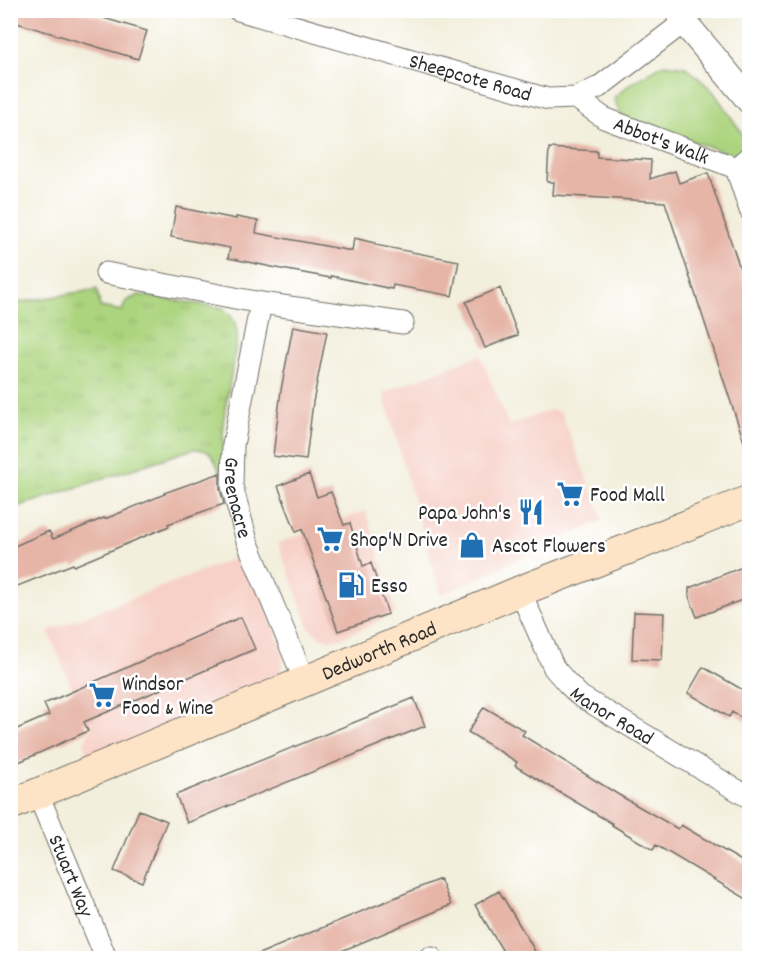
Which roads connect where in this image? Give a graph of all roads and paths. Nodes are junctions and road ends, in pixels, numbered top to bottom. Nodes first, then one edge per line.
1 (238, 10) edge
2 (680, 16) edge
3 (576, 98) junction
4 (750, 101) edge
5 (743, 162) edge
6 (750, 210) edge
7 (106, 273) dead end
8 (261, 303) junction
9 (403, 323) dead end
10 (750, 500) edge
11 (520, 591) junction
12 (305, 682) junction
13 (38, 794) junction
14 (750, 798) edge
15 (10, 806) edge
16 (106, 958) edge

1 - 3 street, Sheepcote Road
2 - 3 street, Sheepcote Road
2 - 4 street
3 - 5 street, Abbot's Walk
5 - 6 street
7 - 8 street
8 - 9 street
8 - 12 street, Greenacre
10 - 11 main road, Dedworth Road
11 - 12 main road, Dedworth Road
11 - 14 street, Manor Road
12 - 13 main road, Dedworth Road
13 - 15 main road, Dedworth Road
13 - 16 street, Stuart Way

